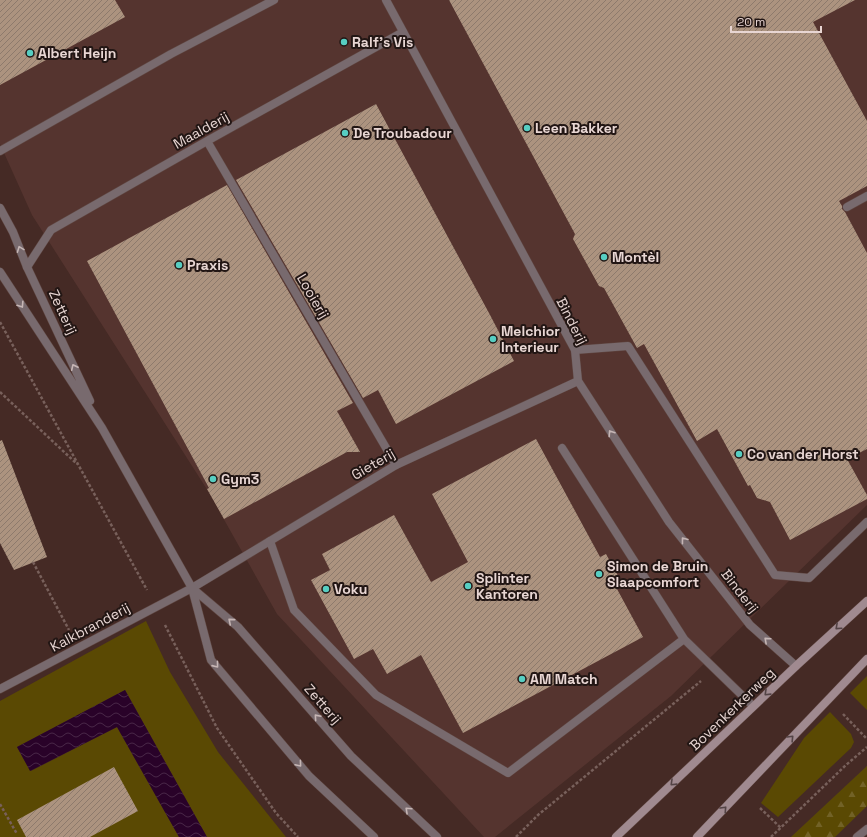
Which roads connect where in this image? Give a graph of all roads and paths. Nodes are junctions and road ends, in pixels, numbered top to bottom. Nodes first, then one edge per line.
1 (274, 0) edge
2 (386, 0) edge
3 (403, 32) junction
4 (207, 141) junction
5 (0, 151) edge
6 (867, 196) edge
7 (847, 207) dead end
8 (0, 208) edge
9 (27, 267) junction
10 (0, 272) edge
11 (0, 322) edge
12 (575, 350) junction
13 (578, 381) junction
14 (0, 392) edge
15 (102, 428) junction
16 (562, 448) dead end
17 (396, 465) junction
18 (79, 466) junction
19 (867, 522) edge
20 (270, 541) junction
21 (33, 562) dead end
22 (192, 588) junction
23 (867, 601) edge
24 (156, 607) junction
25 (684, 639) junction
26 (79, 648) junction
27 (867, 659) edge
28 (796, 666) junction
29 (715, 669) junction
30 (0, 689) edge
31 (753, 706) junction
32 (867, 747) edge
33 (0, 804) edge
34 (760, 808) dead end
35 (781, 828) junction
36 (867, 829) edge
37 (17, 834) dead end
38 (298, 837) edge
39 (374, 837) edge
40 (437, 837) edge
41 (516, 837) edge
42 (616, 837) edge
43 (697, 837) edge
44 (771, 837) edge
45 (857, 837) edge

1 - 5 street
2 - 3 street, Binderij
3 - 4 street, Maalderij
3 - 12 street, Binderij
4 - 9 street, Maalderij
4 - 17 street, Looierij
6 - 7 street
9 -> 8 street, Zetterij
15 -> 9 street, Zetterij
10 -> 15 street, Zetterij
11 - 18 path
12 - 13 street, Binderij
12 - 19 street
13 - 17 street, Gieterij
28 -> 13 street, Binderij
14 - 18 path
15 - 22 street, Zetterij
16 - 25 street
17 - 20 street, Gieterij
18 - 24 path
20 - 22 street, Gieterij
20 - 25 street
21 - 26 path
22 - 24 street, Kalkbranderij
22 -> 39 street, Zetterij
40 -> 22 street, Zetterij
23 -> 28 main road, Bovenkerkerweg
24 - 26 street, Kalkbranderij
24 - 38 path
25 - 29 street
26 - 30 street, Kalkbranderij
43 -> 27 main road
28 -> 31 main road, Bovenkerkerweg
29 - 31 street
29 - 41 path
31 -> 42 main road, Bovenkerkerweg
32 - 35 path
33 - 37 path
34 - 35 path
35 - 44 path
36 - 45 street

